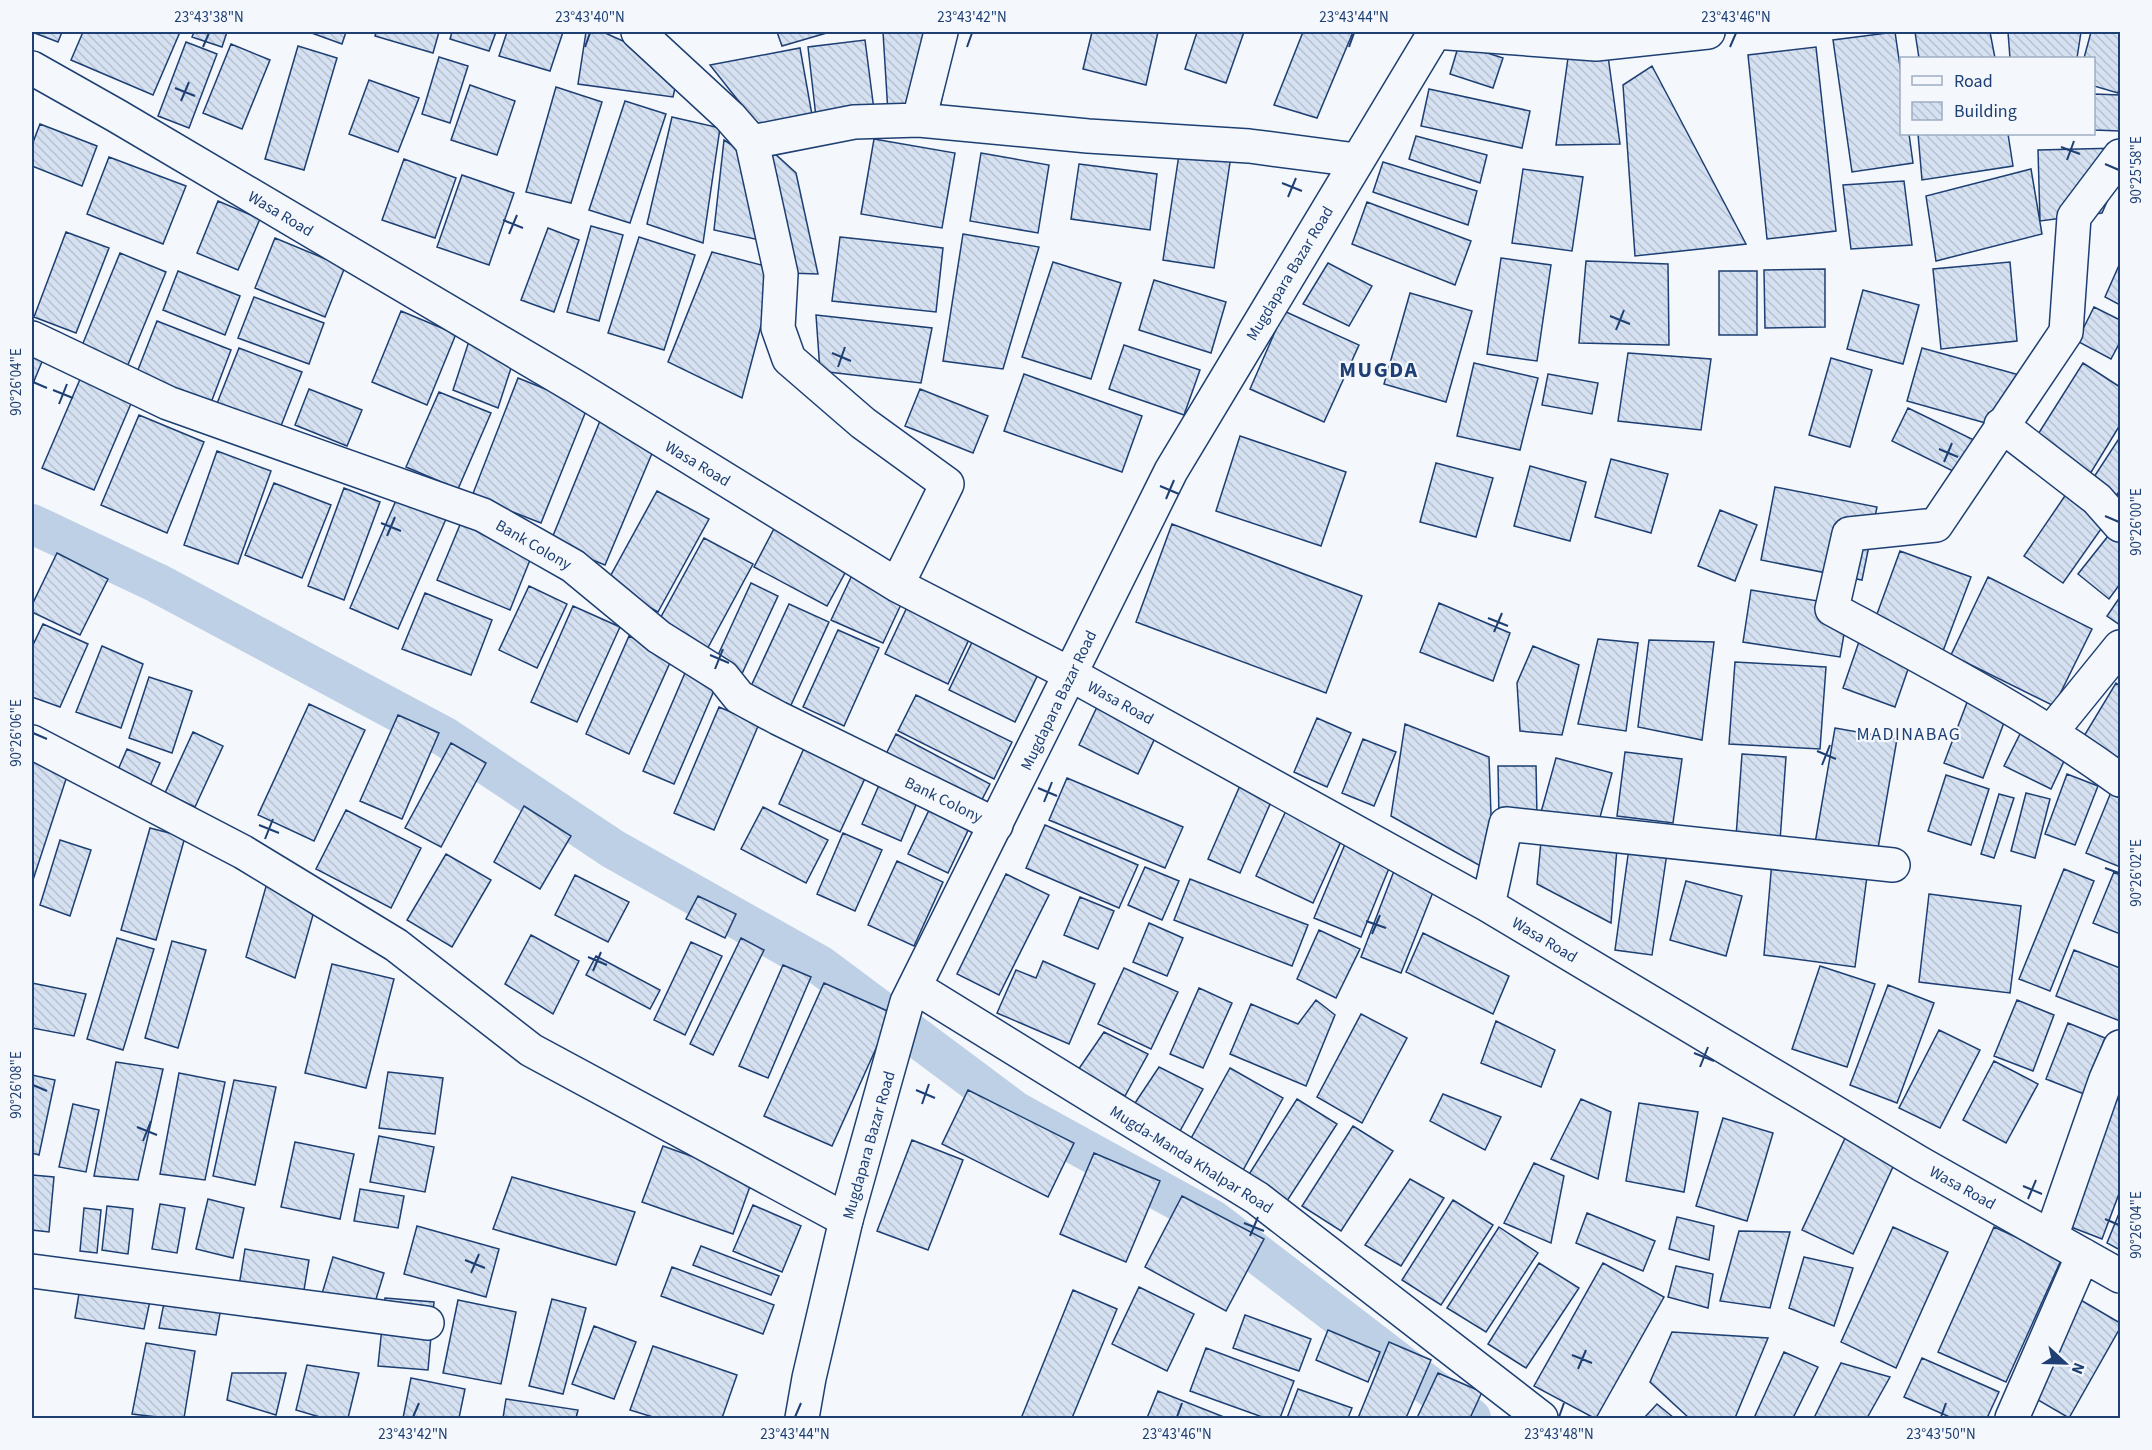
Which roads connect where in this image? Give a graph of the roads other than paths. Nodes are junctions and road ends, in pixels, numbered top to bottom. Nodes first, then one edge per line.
1 (638, 32) edge
2 (940, 32) edge
3 (1435, 32) edge
4 (1708, 32) edge
5 (32, 68) edge
6 (919, 120) junction
7 (752, 142) junction
8 (2121, 156) edge
9 (1356, 160) junction
10 (32, 338) edge
11 (2001, 425) junction
12 (2121, 525) edge
13 (897, 585) junction
14 (2121, 647) edge
15 (1070, 674) junction
16 (2051, 732) junction
17 (32, 742) edge
18 (2121, 780) edge
19 (996, 825) junction
20 (1893, 866) dead end
21 (1488, 905) junction
22 (911, 994) junction
23 (2121, 1047) edge
24 (846, 1220) junction
25 (2051, 1237) junction
26 (2083, 1255) junction
27 (32, 1271) edge
28 (2121, 1276) edge
29 (427, 1323) dead end
30 (802, 1419) edge
31 (1541, 1419) edge
32 (2012, 1419) edge

1 - 7 street
2 - 6 street
3 - 4 street
3 - 9 street, Mugdapara Bazar Road
5 - 13 street, Wasa Road
6 - 7 street
6 - 9 street
7 - 13 street
8 - 11 street
9 - 15 street, Mugdapara Bazar Road
10 - 19 street, Bank Colony
11 - 12 street
11 - 16 street
13 - 15 street, Wasa Road
14 - 16 street
15 - 19 street, Mugdapara Bazar Road
15 - 21 street, Wasa Road
16 - 18 street
17 - 24 street
19 - 22 street, Mugdapara Bazar Road
20 - 21 street
21 - 25 street, Wasa Road
22 - 24 street, Mugdapara Bazar Road
22 - 31 street, Mugda-Manda Khalpar Road
23 - 25 street
24 - 30 street, Mugdapara Bazar Road
25 - 26 street, Wasa Road
26 - 28 street, Wasa Road
26 - 32 street
27 - 29 street

